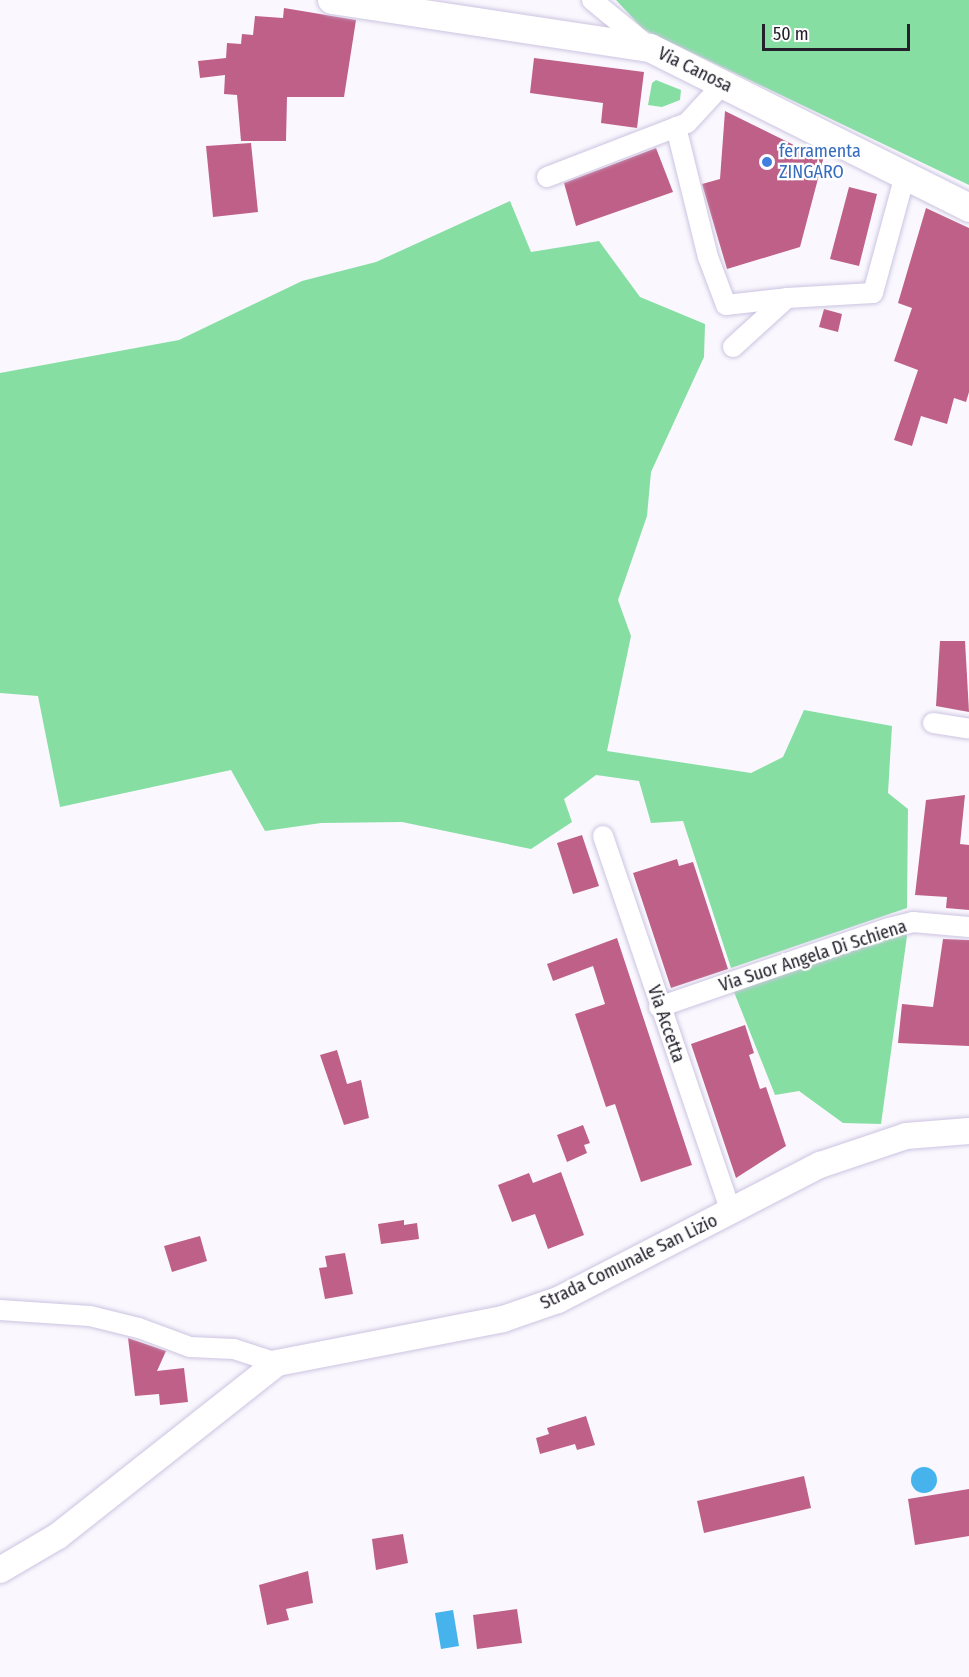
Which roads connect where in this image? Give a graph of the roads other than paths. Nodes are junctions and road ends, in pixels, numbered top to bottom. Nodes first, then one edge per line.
1 (332, 0) edge
2 (592, 0) edge
3 (650, 48) junction
4 (723, 84) junction
5 (676, 127) junction
6 (905, 175) junction
7 (547, 177) dead end
8 (967, 205) edge
9 (787, 298) junction
10 (733, 347) dead end
11 (933, 723) dead end
12 (969, 729) edge
13 (603, 836) dead end
14 (969, 927) edge
15 (660, 1007) junction
16 (969, 1131) edge
17 (731, 1212) junction
18 (0, 1310) edge
19 (278, 1364) junction
20 (0, 1570) edge

1 - 3 main road, Via Canosa
2 - 3 street
3 - 4 main road, Via Canosa
4 - 5 street
4 - 6 main road, Via Canosa
5 - 7 street
5 - 9 street
6 - 8 main road, Via Canosa
6 - 9 street
9 - 10 street
11 - 12 street
13 - 15 street, Via Accetta
14 - 15 street, Via Suor Angela Di Schiena
15 - 17 street, Via Accetta
16 - 17 street, Strada Comunale San Lizio
17 - 19 street, Strada Comunale San Lizio
18 - 19 street
19 - 20 street

